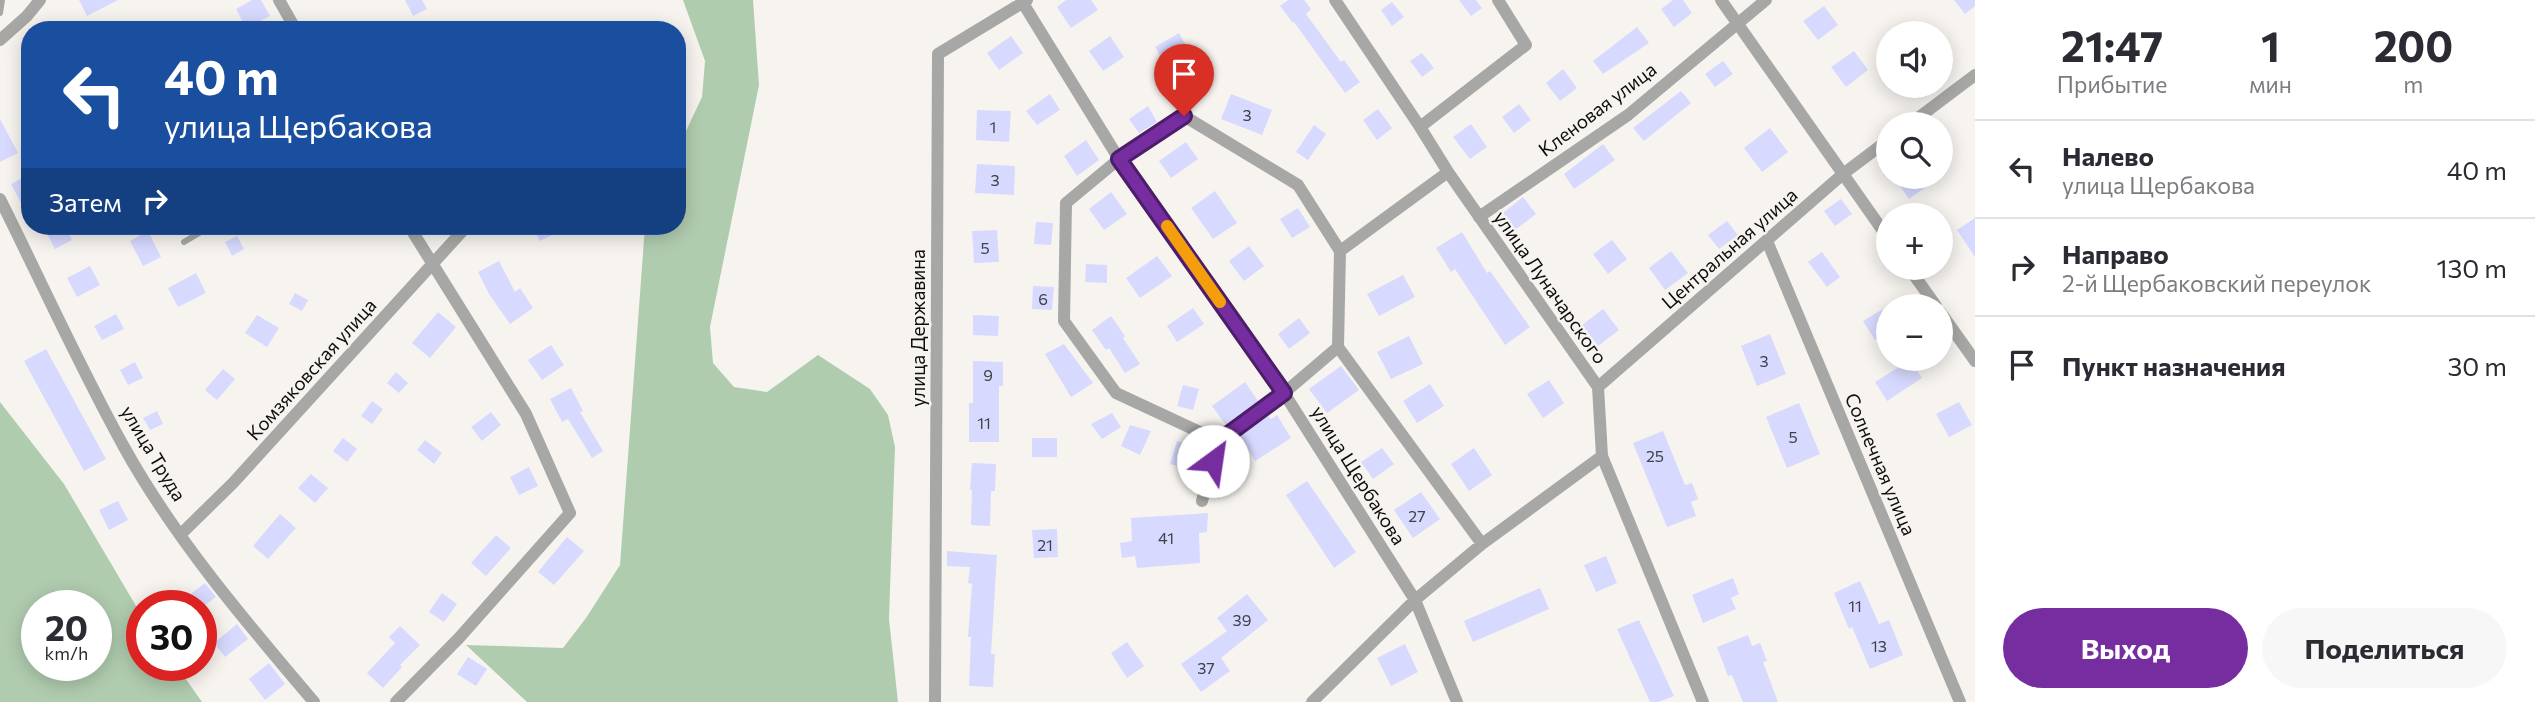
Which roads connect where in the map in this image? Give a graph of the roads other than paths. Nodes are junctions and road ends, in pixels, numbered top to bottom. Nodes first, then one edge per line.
1 (2, 0) edge
2 (40, 0) edge
3 (279, 0) edge
4 (1335, 0) edge
5 (1498, 0) edge
6 (1721, 0) edge
7 (1766, 0) edge
8 (1024, 1) edge
9 (0, 13) edge
10 (21, 21) edge
11 (21, 21) edge
12 (291, 21) edge
13 (1736, 24) junction
14 (0, 40) edge
15 (1975, 75) edge
16 (1926, 112) edge
17 (1420, 127) junction
18 (1876, 150) edge
19 (1119, 159) junction
20 (1448, 172) junction
21 (1843, 174) junction
22 (0, 199) edge
23 (1479, 217) junction
24 (1876, 222) edge
25 (196, 235) edge
26 (414, 235) edge
27 (459, 235) edge
28 (1767, 241) junction
29 (184, 242) dead end
30 (1340, 251) junction
31 (432, 265) junction
32 (1953, 330) edge
33 (1338, 347) junction
34 (1975, 361) edge
35 (1598, 387) junction
36 (1284, 393) junction
37 (1219, 441) junction
38 (1602, 456) junction
39 (1202, 501) dead end
40 (180, 535) junction
41 (1482, 544) junction
42 (1415, 600) junction
43 (314, 702) edge
44 (396, 702) edge
45 (935, 702) edge
46 (1312, 702) edge
47 (1457, 702) edge
48 (1703, 702) edge
49 (1960, 702) edge

1 - 9 lane
2 - 11 street
3 - 12 street
4 - 17 street, улица Луначарского
5 - 17 street
6 - 13 street
7 - 13 street, Кленовая улица
8 - 19 street, улица Щербакова
8 - 45 street, улица Державина
10 - 14 street
13 - 21 street
13 - 23 street, Кленовая улица
15 - 16 street
17 - 20 street, улица Луначарского
18 - 21 street, Центральная улица
19 - 30 street
19 - 36 street, улица Щербакова
19 - 37 street
20 - 23 street, улица Луначарского
20 - 30 street
21 - 24 street
21 - 28 street, Центральная улица
22 - 40 street, улица Труда
23 - 35 street, улица Луначарского
25 - 29 lane
26 - 31 street
27 - 31 street, Комзяковская улица
28 - 35 street, Центральная улица
28 - 49 street, Солнечная улица
30 - 33 street
31 - 40 street, Комзяковская улица
31 - 44 street
32 - 34 street
33 - 36 street
33 - 41 street
35 - 38 street, улица Луначарского
36 - 37 street
36 - 42 street, улица Щербакова
37 - 39 street
38 - 41 street
38 - 48 street, улица Луначарского
40 - 43 street, улица Труда
41 - 42 street
42 - 46 street
42 - 47 street, улица Щербакова

